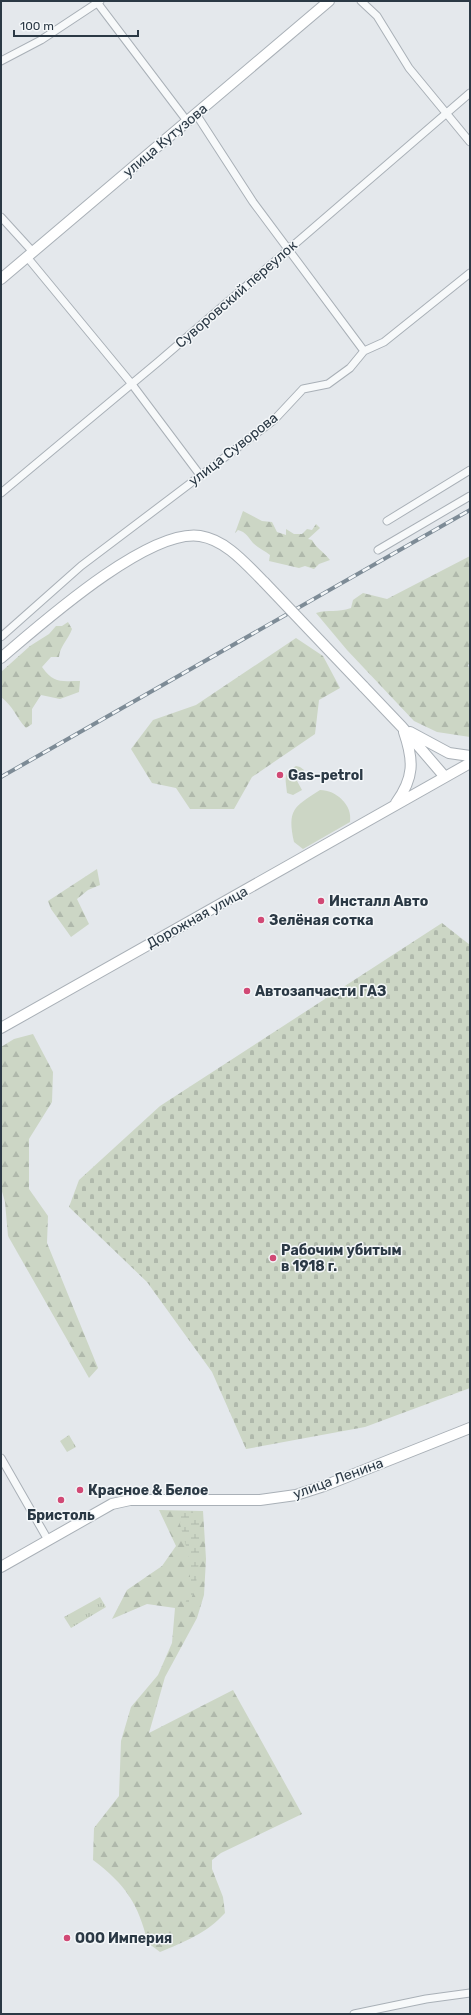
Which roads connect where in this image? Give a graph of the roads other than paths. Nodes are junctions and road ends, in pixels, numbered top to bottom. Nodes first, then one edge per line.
1 (329, 1) edge
2 (361, 1) edge
3 (98, 2) edge
4 (1, 61) edge
5 (470, 94) edge
6 (446, 113) junction
7 (196, 114) junction
8 (187, 121) junction
9 (470, 142) edge
10 (1, 217) edge
11 (289, 248) junction
12 (30, 254) junction
13 (470, 274) edge
14 (1, 278) edge
15 (364, 351) junction
16 (131, 383) junction
17 (470, 470) edge
18 (200, 476) junction
19 (1, 493) edge
20 (470, 496) edge
21 (387, 522) dead end
22 (378, 550) dead end
23 (1, 637) edge
24 (1, 658) edge
25 (402, 727) junction
26 (470, 756) edge
27 (470, 763) edge
28 (445, 777) junction
29 (393, 807) junction
30 (1, 1028) edge
31 (470, 1428) edge
32 (1, 1458) edge
33 (48, 1540) junction
34 (1, 1566) edge
35 (470, 1993) edge
36 (354, 2014) edge

1 - 7 street, улица Кутузова
2 - 6 street
3 - 4 street
3 - 8 street
5 - 6 street, Суворовский переулок
6 - 9 street
6 - 11 street, Суворовский переулок
7 - 8 street, улица Кутузова
7 - 11 street
8 - 12 street, улица Кутузова
10 - 12 street
11 - 15 street
11 - 16 street, Суворовский переулок
12 - 14 street, улица Кутузова
12 - 16 street
13 - 15 street, улица Суворова
15 - 18 street, улица Суворова
16 - 18 street
16 - 19 street, Суворовский переулок
17 - 21 street
18 - 23 street, улица Суворова
20 - 22 street
24 - 25 street, bridge
25 - 26 street
25 - 28 street
25 - 29 street
27 - 28 street, Дорожная улица
28 - 29 street, Дорожная улица
29 - 30 street, Дорожная улица
31 - 33 street, улица Ленина
32 - 33 street
33 - 34 street, улица Ленина
35 - 36 street

